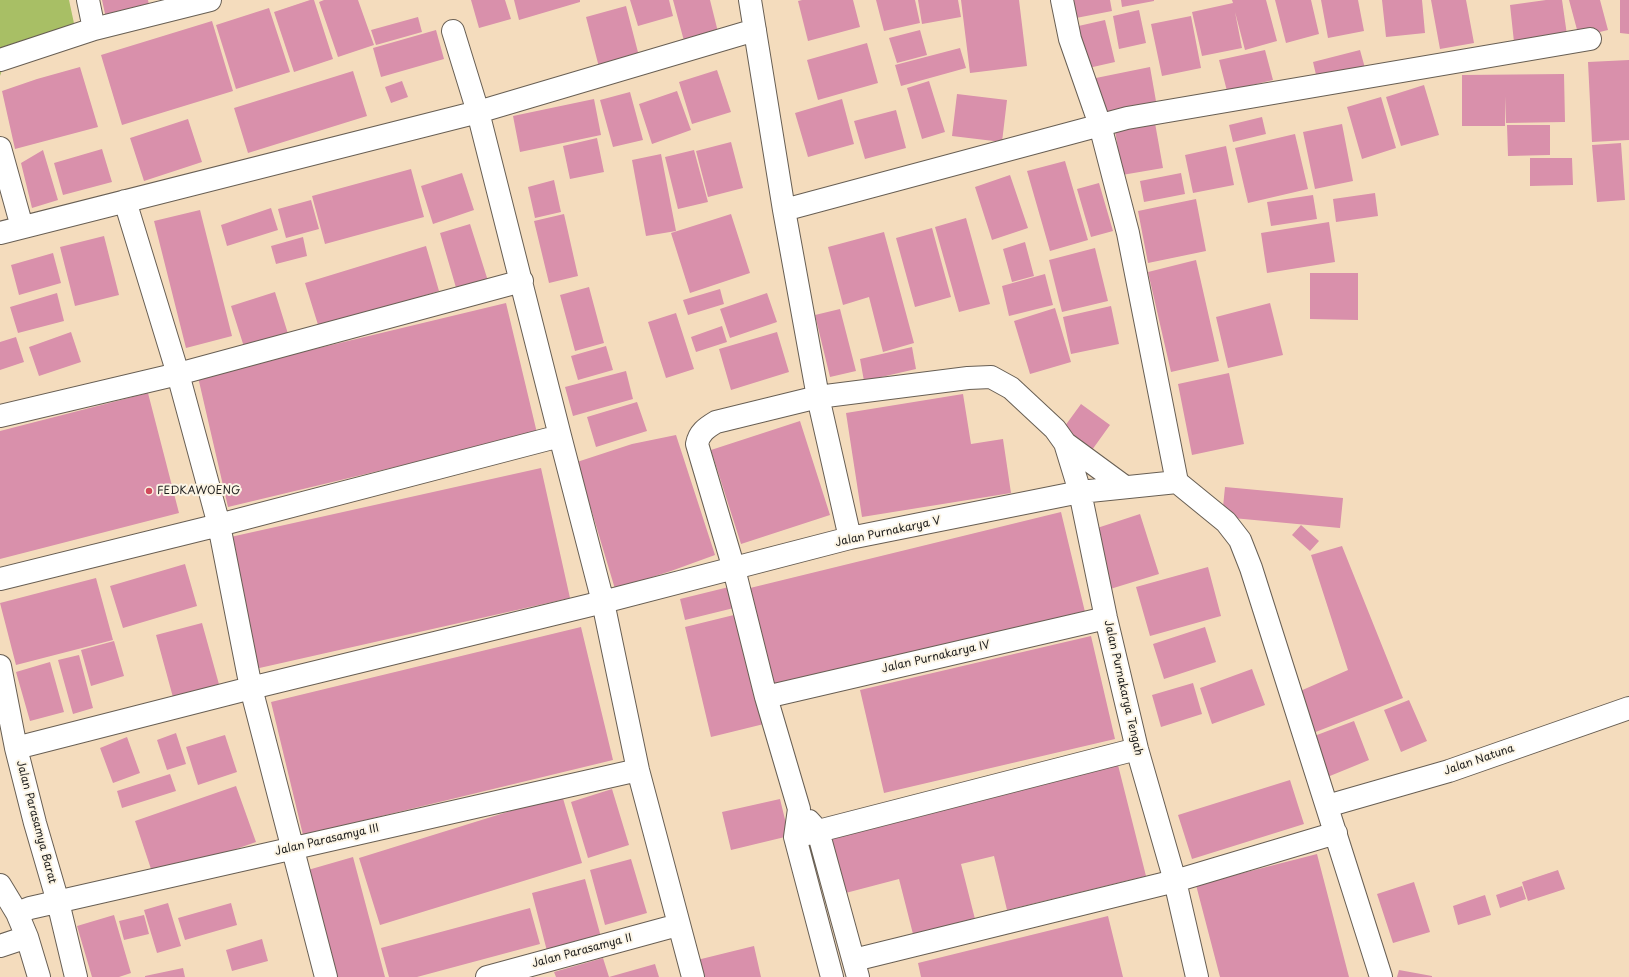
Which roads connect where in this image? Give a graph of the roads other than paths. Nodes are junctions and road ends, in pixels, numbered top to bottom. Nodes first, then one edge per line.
1 (88, 0) edge
2 (210, 0) edge
3 (750, 0) edge
4 (1062, 0) edge
5 (94, 29) junction
6 (755, 30) junction
7 (454, 31) dead end
8 (1590, 39) dead end
9 (0, 60) edge
10 (478, 112) junction
11 (1100, 125) junction
12 (0, 148) edge
13 (125, 201) junction
14 (784, 210) junction
15 (22, 227) junction
16 (0, 233) edge
17 (522, 282) junction
18 (178, 374) junction
19 (818, 397) junction
20 (0, 416) edge
21 (560, 436) junction
22 (1065, 443) junction
23 (1177, 482) junction
24 (1124, 487) junction
25 (1080, 492) junction
26 (219, 525) junction
27 (850, 538) junction
28 (734, 569) junction
29 (0, 579) edge
30 (603, 602) junction
31 (1106, 618) junction
32 (0, 666) edge
33 (251, 688) junction
34 (766, 697) junction
35 (1629, 708) edge
36 (16, 748) junction
37 (1137, 749) junction
38 (638, 770) junction
39 (1327, 806) junction
40 (799, 809) junction
41 (818, 831) junction
42 (1336, 833) junction
43 (795, 837) junction
44 (292, 848) junction
45 (1175, 881) junction
46 (0, 885) edge
47 (58, 902) junction
48 (17, 913) junction
49 (678, 925) junction
50 (27, 937) junction
51 (0, 946) edge
52 (856, 969) edge
53 (38, 977) edge
54 (76, 977) edge
55 (326, 977) edge
56 (487, 977) edge
57 (693, 977) edge
58 (832, 977) edge
59 (1197, 977) edge
60 (1381, 977) edge

1 - 5 street
2 - 5 street
3 - 6 street
4 - 11 street
5 - 9 street
6 - 10 street
6 - 14 street
7 - 10 street
8 - 11 street
10 - 13 street
10 - 17 street
11 - 14 street
11 - 23 street
12 - 15 street
13 - 15 street
13 - 18 street
14 - 19 street
15 - 16 street
17 - 18 street
17 - 21 street
18 - 20 street
18 - 26 street
19 - 22 street
19 - 27 street
19 - 28 street
21 - 26 street
21 - 30 street
22 - 24 street
22 - 25 street, Jalan Purnakarya Tengah
23 - 24 street, Jalan Purnakarya V
23 - 39 street
24 - 25 street, Jalan Purnakarya V
25 - 27 street, Jalan Purnakarya V
25 - 31 street, Jalan Purnakarya Tengah
26 - 29 street
26 - 33 street
27 - 28 street, Jalan Purnakarya V
28 - 30 street, Jalan Purnakarya V
28 - 34 street
30 - 33 street, Jalan Purnakarya V
30 - 38 street
31 - 34 street, Jalan Purnakarya IV
31 - 37 street, Jalan Purnakarya Tengah
32 - 36 street, Jalan Parasamya Barat
33 - 36 street, Jalan Purnakarya V
33 - 44 street
34 - 40 street
35 - 39 street, Jalan Natuna
36 - 47 street, Jalan Parasamya Barat
37 - 41 street
37 - 45 street, Jalan Purnakarya Tengah
38 - 44 street, Jalan Parasamya III
38 - 49 street
39 - 42 street
40 - 41 street
40 - 43 street
41 - 43 street
41 - 52 street
42 - 45 street
42 - 60 street
43 - 58 street
44 - 47 street, Jalan Parasamya III
44 - 55 street
45 - 52 street
45 - 59 street, Jalan Purnakarya Tengah
46 - 48 street
47 - 48 street, Jalan Parasamya III
47 - 54 street, Jalan Parasamya Barat
48 - 50 street
49 - 56 street, Jalan Parasamya II
49 - 57 street
50 - 51 street
50 - 53 street

